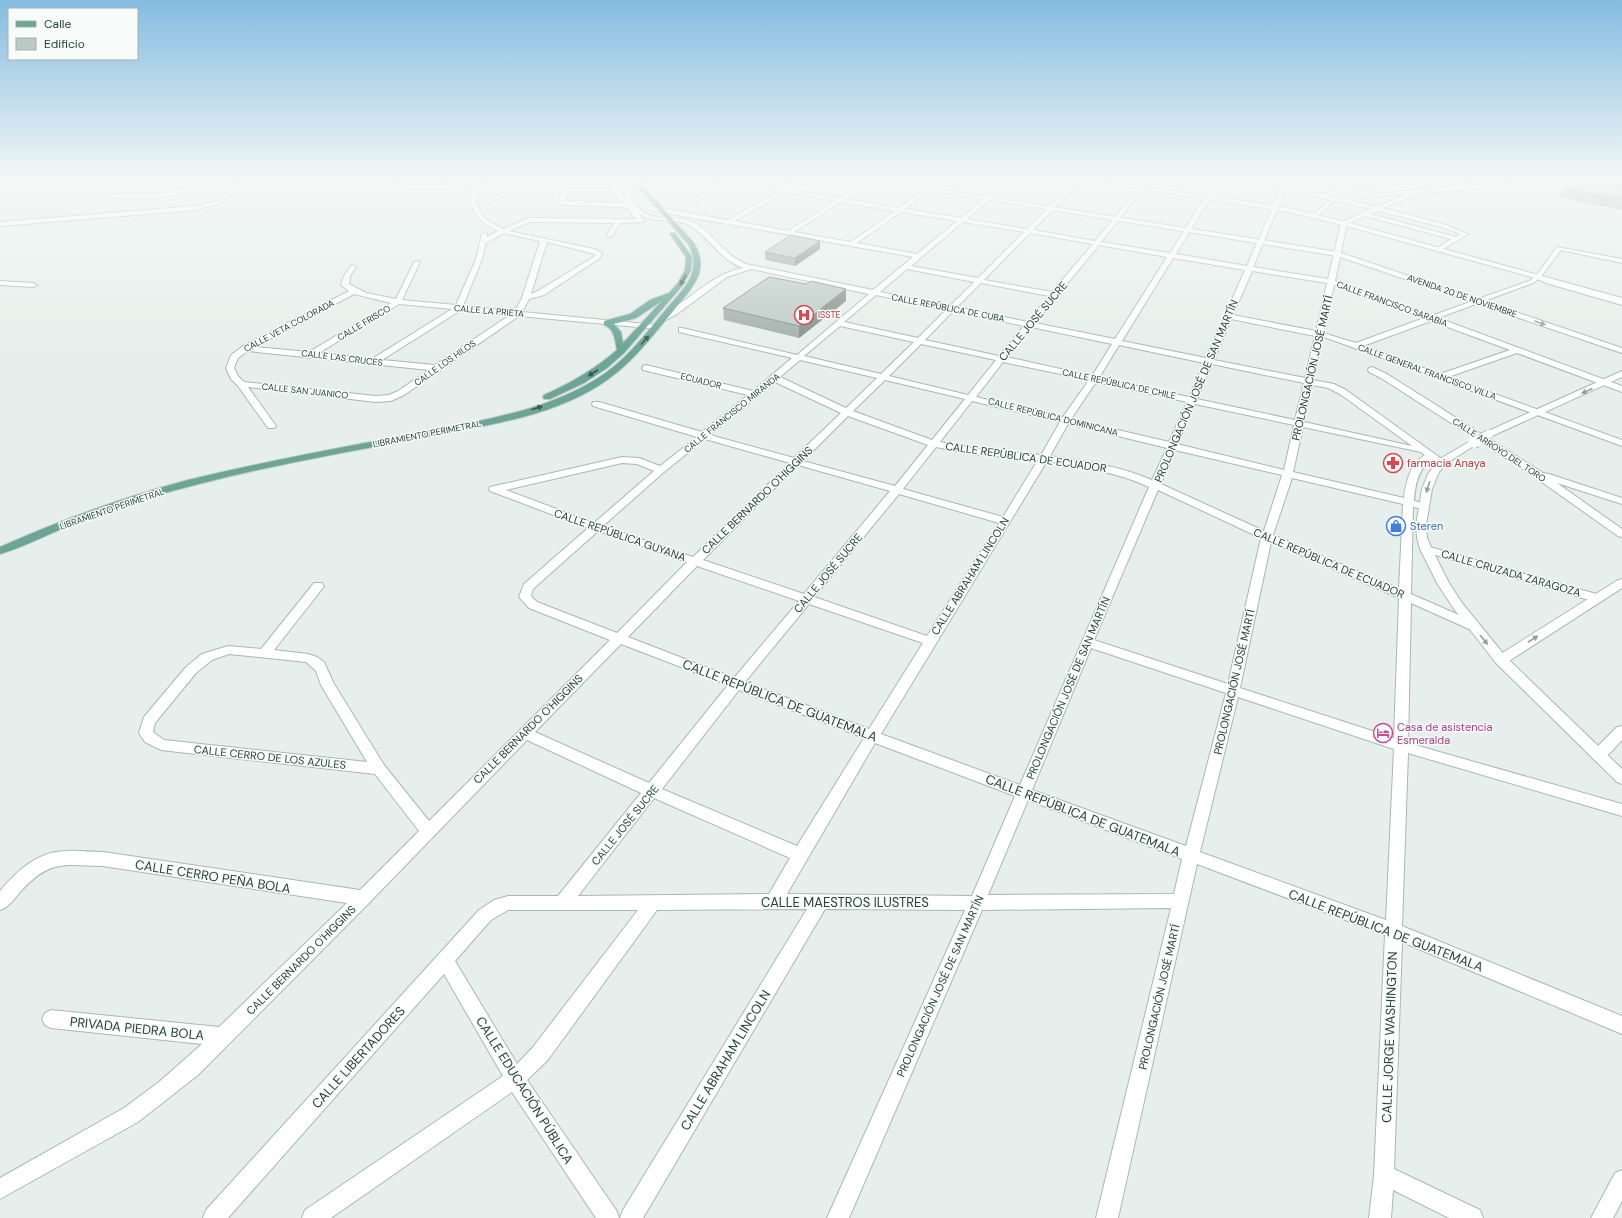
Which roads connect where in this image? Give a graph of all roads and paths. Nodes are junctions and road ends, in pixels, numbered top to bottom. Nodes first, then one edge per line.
1 (485, 238) edge
2 (492, 238) edge
3 (533, 238) edge
4 (677, 238) edge
5 (686, 238) edge
6 (707, 238) edge
7 (820, 238) edge
8 (861, 238) edge
9 (941, 238) edge
10 (1022, 238) edge
11 (1065, 238) edge
12 (1101, 238) edge
13 (1183, 238) edge
14 (1239, 238) edge
15 (1261, 238) edge
16 (1341, 238) edge
17 (1394, 238) edge
18 (1449, 238) edge
19 (1460, 238) edge
20 (544, 240) junction
21 (1457, 240) junction
22 (1260, 241) junction
23 (484, 242) junction
24 (1097, 243) junction
25 (852, 244) junction
26 (1438, 250) junction
27 (1338, 254) junction
28 (1171, 255) junction
29 (919, 256) junction
30 (417, 262) dead end
31 (1622, 262) edge
32 (353, 267) dead end
33 (905, 267) junction
34 (751, 268) junction
35 (1249, 268) junction
36 (1538, 277) junction
37 (979, 281) junction
38 (1332, 282) junction
39 (0, 283) edge
40 (33, 285) dead end
41 (354, 291) junction
42 (673, 294) junction
43 (873, 294) junction
44 (1055, 295) junction
45 (1622, 297) edge
46 (526, 298) junction
47 (1479, 301) junction
48 (1622, 301) edge
49 (398, 302) junction
50 (458, 309) junction
51 (951, 309) junction
52 (517, 314) junction
53 (1228, 316) junction
54 (663, 318) junction
55 (1432, 318) junction
56 (608, 323) junction
57 (838, 323) junction
58 (1031, 324) junction
59 (643, 326) junction
60 (656, 327) junction
61 (682, 330) dead end
62 (1320, 334) junction
63 (918, 340) junction
64 (1118, 342) junction
65 (1355, 346) junction
66 (246, 348) junction
67 (1519, 350) junction
68 (621, 351) junction
69 (1622, 351) edge
70 (312, 354) junction
71 (798, 357) junction
72 (1001, 359) junction
73 (1209, 361) junction
74 (374, 362) junction
75 (437, 368) junction
76 (646, 368) dead end
77 (1372, 370) dead end
78 (1622, 374) edge
79 (883, 377) junction
80 (1439, 377) junction
81 (774, 378) junction
82 (1094, 379) junction
83 (1310, 381) junction
84 (1605, 382) junction
85 (241, 384) junction
86 (1622, 389) edge
87 (755, 394) junction
88 (368, 398) joint
89 (971, 398) junction
90 (1193, 400) junction
91 (596, 404) dead end
92 (846, 412) junction
93 (1537, 412) junction
94 (1065, 421) junction
95 (1299, 424) junction
96 (271, 426) dead end
97 (703, 436) junction
98 (1622, 442) edge
99 (933, 443) junction
100 (1172, 446) junction
101 (1432, 457) junction
102 (1044, 458) junction
103 (797, 461) junction
104 (661, 470) junction
105 (1533, 471) junction
106 (1288, 473) junction
107 (1155, 485) junction
108 (897, 490) junction
109 (1622, 501) edge
110 (1408, 502) junction
111 (1423, 506) junction
112 (1005, 522) junction
113 (595, 527) junction
114 (1622, 534) edge
115 (1268, 537) junction
116 (0, 544) edge
117 (1426, 549) junction
118 (0, 551) edge
119 (695, 561) junction
120 (1622, 583) edge
121 (318, 586) dead end
122 (1405, 596) junction
123 (806, 598) junction
124 (1596, 598) junction
125 (542, 608) joint
126 (1473, 626) junction
127 (619, 637) junction
128 (930, 641) junction
129 (1088, 642) junction
130 (265, 653) junction
131 (1501, 660) junction
132 (737, 683) junction
133 (1233, 691) junction
134 (1622, 731) edge
135 (524, 733) junction
136 (872, 736) junction
137 (1401, 746) junction
138 (1598, 755) junction
139 (379, 769) junction
140 (1622, 778) edge
141 (652, 791) junction
142 (1023, 792) junction
143 (1622, 810) edge
144 (428, 831) junction
145 (800, 855) junction
146 (1191, 856) junction
147 (363, 898) junction
148 (774, 901) junction
149 (1181, 901) junction
150 (0, 902) edge
151 (820, 902) junction
152 (508, 903) joint
153 (653, 903) junction
154 (977, 903) junction
155 (562, 904) junction
156 (1394, 931) junction
157 (445, 960) junction
158 (51, 1019) dead end
159 (1622, 1025) edge
160 (223, 1037) junction
161 (515, 1079) junction
162 (1384, 1175) junction
163 (1622, 1180) edge
164 (0, 1190) edge
165 (222, 1214) edge
166 (312, 1218) edge
167 (608, 1218) edge
168 (631, 1218) edge
169 (838, 1218) edge
170 (1107, 1218) edge
171 (1380, 1218) edge
172 (1472, 1218) edge
173 (1602, 1218) edge

1 - 23 street
2 - 23 street
3 - 20 street
4 -> 42 main road, LIBRAMIENTO PERIMETRAL
5 - 54 main road, LIBRAMIENTO PERIMETRAL
6 - 34 street, CALLE REPÚBLICA DE CUBA
7 - 25 street
8 - 25 street
9 - 29 street, CALLE FRANCISCO MIRANDA
10 - 37 street, CALLE BERNARDO O'HIGGINS
11 - 24 street, CALLE FRANCISCO SARABIA
12 - 24 street, CALLE JOSÉ SUCRE
13 - 28 street, CALLE ABRAHAM LINCOLN
14 - 22 street, AVENIDA 20 DE NOVIEMBRE
15 - 22 street, PROLONGACIÓN JOSÉ DE SAN MARTÍN
16 - 27 street, PROLONGACIÓN JOSÉ MARTÍ
17 - 26 street
18 - 21 street
19 - 21 street
20 - 46 street
20 - 46 street
21 - 26 street
22 - 27 street, AVENIDA 20 DE NOVIEMBRE
22 - 35 street, PROLONGACIÓN JOSÉ DE SAN MARTÍN
23 - 50 street
24 - 28 street, CALLE FRANCISCO SARABIA
24 - 44 street, CALLE JOSÉ SUCRE
25 - 29 street
26 - 36 street
27 - 38 street, PROLONGACIÓN JOSÉ MARTÍ
27 - 47 street, AVENIDA 20 DE NOVIEMBRE
28 - 35 street, CALLE FRANCISCO SARABIA
28 - 64 street, CALLE ABRAHAM LINCOLN
29 - 33 street, CALLE FRANCISCO MIRANDA
30 - 49 street, CALLE FRISCO
31 - 36 street
32 - 41 street
33 - 37 street
33 - 43 street, CALLE FRANCISCO MIRANDA
34 - 43 street, CALLE REPÚBLICA DE CUBA
34 - 54 street, CALLE REPÚBLICA DE CUBA
35 - 38 street, CALLE FRANCISCO SARABIA
35 - 53 street, PROLONGACIÓN JOSÉ DE SAN MARTÍN
36 - 45 street
36 - 47 street
36 - 48 street
37 - 44 street
37 - 51 street, CALLE BERNARDO O'HIGGINS
38 - 55 street, CALLE FRANCISCO SARABIA
38 - 62 street, PROLONGACIÓN JOSÉ MARTÍ
39 - 40 street
41 - 49 street, CALLE LA PRIETA
41 - 66 street, CALLE VETA COLORADA
42 - 56 main road
42 - 59 main road, LIBRAMIENTO PERIMETRAL
43 - 51 street, CALLE REPÚBLICA DE CUBA
43 - 57 street, CALLE FRANCISCO MIRANDA
44 - 58 street, CALLE JOSÉ SUCRE
46 - 52 street
47 - 55 street
47 -> 69 street, AVENIDA 20 DE NOVIEMBRE
49 - 50 street, CALLE LA PRIETA
49 - 70 street, CALLE FRISCO
50 - 52 street, CALLE LA PRIETA
50 - 74 street
51 - 58 street, CALLE REPÚBLICA DE CUBA
51 - 63 street, CALLE BERNARDO O'HIGGINS
52 - 56 street, CALLE LA PRIETA
52 - 75 street, CALLE LOS HILOS
53 - 62 street, CALLE GENERAL FRANCISCO VILLA
53 - 73 street, PROLONGACIÓN JOSÉ DE SAN MARTÍN
54 - 60 main road, LIBRAMIENTO PERIMETRAL
55 - 65 street
55 - 67 street, CALLE FRANCISCO SARABIA
56 - 59 street, CALLE LA PRIETA
56 - 68 main road
57 - 63 street, CALLE REPÚBLICA DE CHILE
57 - 71 street, CALLE FRANCISCO MIRANDA
58 - 64 street, CALLE REPÚBLICA DE CUBA
58 - 72 street, CALLE JOSÉ SUCRE
59 - 60 street, CALLE LA PRIETA
59 - 68 main road, LIBRAMIENTO PERIMETRAL
118 -> 60 main road, LIBRAMIENTO PERIMETRAL
61 - 71 street, CALLE REPÚBLICA DOMINICANA
62 - 65 street, CALLE GENERAL FRANCISCO VILLA
62 - 83 street, PROLONGACIÓN JOSÉ MARTÍ
63 - 72 street, CALLE REPÚBLICA DE CHILE
63 - 79 street, CALLE BERNARDO O'HIGGINS
64 - 73 street, CALLE REPÚBLICA DE CUBA
64 - 82 street, CALLE ABRAHAM LINCOLN
65 - 80 street, CALLE GENERAL FRANCISCO VILLA
66 - 70 street, CALLE LAS CRUCES
66 - 85 street, CALLE VETA COLORADA
67 - 80 street
67 - 84 street, CALLE FRANCISCO SARABIA
68 -> 116 main road, LIBRAMIENTO PERIMETRAL
70 - 74 street, CALLE LAS CRUCES
71 - 79 street, CALLE REPÚBLICA DOMINICANA
71 - 81 street, CALLE FRANCISCO MIRANDA
72 - 82 street, CALLE REPÚBLICA DE CHILE
72 - 89 street, CALLE JOSÉ SUCRE
73 - 83 street, CALLE REPÚBLICA DE CUBA
73 - 90 street, PROLONGACIÓN JOSÉ DE SAN MARTÍN
74 - 75 street, CALLE LAS CRUCES
75 - 88 street, CALLE LOS HILOS
76 - 87 street, ECUADOR
77 - 105 street, CALLE ARROYO DEL TORO
78 - 84 street
79 - 89 street, CALLE REPÚBLICA DOMINICANA
79 - 92 street, CALLE BERNARDO O'HIGGINS
80 - 93 street, CALLE GENERAL FRANCISCO VILLA
81 - 87 street, CALLE FRANCISCO MIRANDA
81 - 92 street, CALLE REPÚBLICA DE ECUADOR
82 - 90 street, CALLE REPÚBLICA DE CHILE
82 - 94 street, CALLE ABRAHAM LINCOLN
83 - 95 street, PROLONGACIÓN JOSÉ MARTÍ
83 - 101 street, CALLE REPÚBLICA DE CUBA
84 - 86 street, CALLE FRANCISCO SARABIA
84 -> 93 street
85 - 88 street, CALLE SAN JUANICO
85 - 96 street, CALLE VETA COLORADA
87 - 97 street, CALLE FRANCISCO MIRANDA
89 - 94 street, CALLE REPÚBLICA DOMINICANA
89 - 99 street, CALLE JOSÉ SUCRE
90 - 95 street, CALLE REPÚBLICA DE CHILE
90 - 100 street, PROLONGACIÓN JOSÉ DE SAN MARTÍN
91 - 97 street
92 - 99 street, CALLE REPÚBLICA DE ECUADOR
92 - 103 street, CALLE BERNARDO O'HIGGINS
93 - 98 street, CALLE GENERAL FRANCISCO VILLA
93 - 101 street, bridge
94 - 100 street, CALLE REPÚBLICA DOMINICANA
94 - 102 street, CALLE ABRAHAM LINCOLN
95 - 101 street, CALLE REPÚBLICA DE CHILE
95 - 106 street, PROLONGACIÓN JOSÉ MARTÍ
97 - 103 street
97 - 104 street, CALLE FRANCISCO MIRANDA
99 - 102 street, CALLE REPÚBLICA DE ECUADOR
99 - 108 street, CALLE JOSÉ SUCRE
100 - 106 street, CALLE REPÚBLICA DOMINICANA
100 - 107 street, PROLONGACIÓN JOSÉ DE SAN MARTÍN
101 - 110 street, CALLE JORGE WASHINGTON
101 -> 111 street
102 - 107 street, CALLE REPÚBLICA DE ECUADOR
102 - 112 street, CALLE ABRAHAM LINCOLN
103 - 108 street
103 - 119 street, CALLE BERNARDO O'HIGGINS
104 - 113 street, CALLE FRANCISCO MIRANDA
104 - 113 street, CALLE REPÚBLICA GUYANA
105 - 109 street
105 - 114 street, CALLE ARROYO DEL TORO
106 - 110 street, CALLE REPÚBLICA DOMINICANA
106 - 115 street, PROLONGACIÓN JOSÉ MARTÍ
107 - 115 street, CALLE REPÚBLICA DE ECUADOR
107 - 129 street, PROLONGACIÓN JOSÉ DE SAN MARTÍN
108 - 112 street
108 - 123 street, CALLE JOSÉ SUCRE
110 - 111 street, CALLE REPÚBLICA DOMINICANA
110 - 122 street, CALLE JORGE WASHINGTON
111 - 117 street
112 - 128 street, CALLE ABRAHAM LINCOLN
113 - 119 street, CALLE REPÚBLICA GUYANA
113 - 125 street, CALLE FRANCISCO MIRANDA
115 - 122 street, CALLE REPÚBLICA DE ECUADOR
115 - 133 street, PROLONGACIÓN JOSÉ MARTÍ
117 - 124 street, CALLE CRUZADA ZARAGOZA
117 - 126 street
119 - 123 street, CALLE REPÚBLICA GUYANA
119 - 127 street, CALLE BERNARDO O'HIGGINS
120 - 124 street
121 - 130 street
122 - 126 street, CALLE REPÚBLICA DE ECUADOR
122 - 137 street, CALLE JORGE WASHINGTON
123 - 128 street, CALLE REPÚBLICA GUYANA
123 - 132 street, CALLE JOSÉ SUCRE
131 -> 124 street
125 - 127 street, CALLE REPÚBLICA DE GUATEMALA
126 -> 131 street
127 - 132 street, CALLE REPÚBLICA DE GUATEMALA
127 - 135 street, CALLE BERNARDO O'HIGGINS
128 - 136 street, CALLE ABRAHAM LINCOLN
129 - 133 street
129 - 142 street, PROLONGACIÓN JOSÉ DE SAN MARTÍN
130 - 139 street
130 - 139 street, CALLE CERRO DE LOS AZULES
131 - 138 street
132 - 136 street, CALLE REPÚBLICA DE GUATEMALA
132 - 141 street, CALLE JOSÉ SUCRE
133 - 137 street
133 - 146 street, PROLONGACIÓN JOSÉ MARTÍ
134 - 138 street
135 - 141 street
135 - 144 street, CALLE BERNARDO O'HIGGINS
136 - 142 street, CALLE REPÚBLICA DE GUATEMALA
136 - 145 street, CALLE ABRAHAM LINCOLN
137 - 143 street
137 - 156 street, CALLE JORGE WASHINGTON
138 - 140 street
139 - 144 street
141 - 145 street
141 - 155 street, CALLE JOSÉ SUCRE
142 - 146 street, CALLE REPÚBLICA DE GUATEMALA
142 - 154 street, PROLONGACIÓN JOSÉ DE SAN MARTÍN
144 - 147 street, CALLE BERNARDO O'HIGGINS
145 - 148 street, CALLE ABRAHAM LINCOLN
146 - 149 street, PROLONGACIÓN JOSÉ MARTÍ
146 - 156 street, CALLE REPÚBLICA DE GUATEMALA
147 - 150 street, CALLE CERRO PEÑA BOLA
147 - 160 street, CALLE BERNARDO O'HIGGINS
148 - 151 street, CALLE MAESTROS ILUSTRES
148 - 153 street, CALLE MAESTROS ILUSTRES
149 - 154 street, CALLE MAESTROS ILUSTRES
149 - 170 street, PROLONGACIÓN JOSÉ MARTÍ
151 - 154 street, CALLE MAESTROS ILUSTRES
151 - 168 street, CALLE ABRAHAM LINCOLN
152 - 155 street, CALLE MAESTROS ILUSTRES
152 - 157 street, CALLE LIBERTADORES
153 - 155 street, CALLE MAESTROS ILUSTRES
153 - 161 street
154 - 169 street, PROLONGACIÓN JOSÉ DE SAN MARTÍN
156 - 159 street, CALLE REPÚBLICA DE GUATEMALA
156 - 162 street, CALLE JORGE WASHINGTON
157 - 161 street, CALLE EDUCACIÓN PÚBLICA
157 - 165 street, CALLE LIBERTADORES
158 - 160 street, PRIVADA PIEDRA BOLA
160 - 164 street, CALLE BERNARDO O'HIGGINS
161 - 166 street
161 - 167 street, CALLE EDUCACIÓN PÚBLICA
162 - 171 street, CALLE JORGE WASHINGTON
162 - 172 street
163 - 173 street

